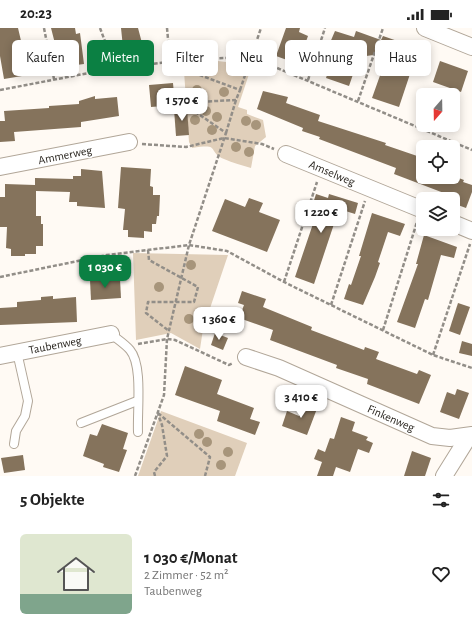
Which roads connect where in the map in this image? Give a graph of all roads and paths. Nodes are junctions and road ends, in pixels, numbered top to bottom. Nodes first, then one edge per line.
1 (44, 28) edge
2 (100, 28) edge
3 (167, 28) edge
4 (261, 28) edge
5 (325, 28) edge
6 (383, 28) edge
7 (425, 28) edge
8 (104, 40) edge
9 (168, 40) edge
10 (257, 40) edge
11 (472, 47) edge
12 (277, 67) edge
13 (87, 73) edge
14 (202, 76) edge
15 (245, 76) edge
16 (54, 79) junction
17 (308, 80) junction
18 (0, 90) edge
19 (240, 90) junction
20 (236, 100) junction
21 (358, 101) junction
22 (226, 133) junction
23 (224, 138) junction
24 (129, 142) joint
25 (472, 150) edge
26 (286, 154) joint
27 (0, 167) edge
28 (322, 168) junction
29 (369, 188) junction
30 (416, 207) edge
31 (460, 226) edge
32 (416, 228) edge
33 (472, 231) edge
34 (472, 238) edge
35 (189, 245) junction
36 (148, 250) junction
37 (0, 277) edge
38 (181, 278) junction
39 (284, 282) junction
40 (175, 302) junction
41 (331, 305) junction
42 (383, 330) junction
43 (169, 331) junction
44 (111, 334) joint
45 (167, 340) junction
46 (139, 345) dead end
47 (17, 352) junction
48 (433, 355) junction
49 (0, 356) edge
50 (246, 357) joint
51 (472, 368) edge
52 (137, 401) junction
53 (158, 413) junction
54 (81, 423) dead end
55 (138, 432) dead end
56 (470, 436) edge
57 (14, 444) dead end
58 (136, 476) edge
59 (155, 476) edge
60 (205, 476) edge
61 (444, 476) edge

1 - 16 path
2 - 8 path
3 - 9 path
4 - 10 path
5 - 17 path
6 - 21 path
7 - 11 street
12 - 17 path
13 - 16 path
14 - 19 path
15 - 19 path
16 - 18 path
17 - 21 path
19 - 20 path
20 - 22 path
20 - 22 path
21 - 25 path
22 - 23 path
23 - 24 path
23 - 26 path
23 - 35 path
24 - 27 street, Ammerweg
26 - 28 street, Amselweg
28 - 29 street, Amselweg
28 - 39 path
29 - 30 street, Amselweg
29 - 41 path
31 - 33 street
32 - 42 path
34 - 48 path
35 - 36 path
35 - 38 path
35 - 39 path
36 - 37 path
36 - 38 path
38 - 40 path
38 - 40 path
39 - 41 path
40 - 43 path
40 - 43 path
41 - 42 path
42 - 48 path
43 - 45 path
44 - 47 street, Taubenweg
44 - 52 lane
45 - 46 path
45 - 50 path
45 - 53 path
47 - 49 street, Taubenweg
47 - 57 lane
48 - 51 path
50 - 56 street, Finkenweg
52 - 54 lane
52 - 55 lane
53 - 58 path
53 - 59 path
53 - 60 path
56 - 61 street

